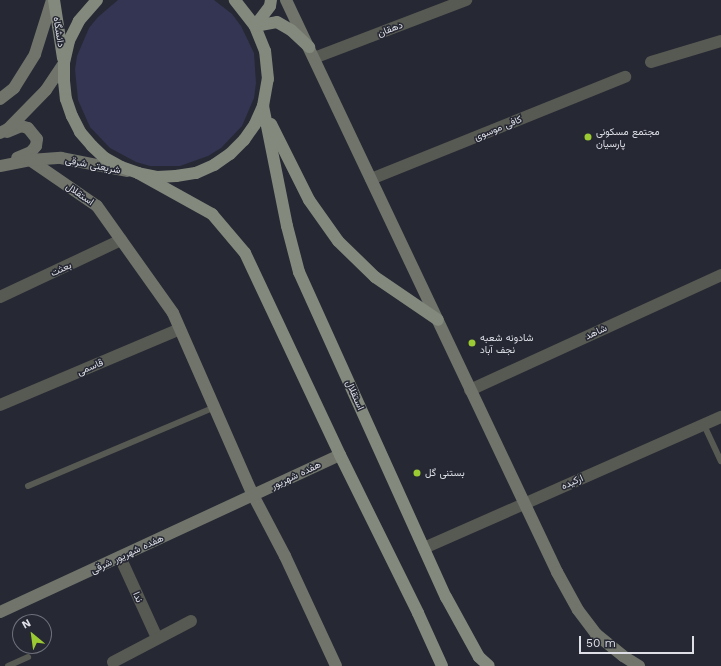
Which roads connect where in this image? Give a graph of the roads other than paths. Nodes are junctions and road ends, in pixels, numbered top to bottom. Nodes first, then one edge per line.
1 (53, 0) edge
2 (97, 0) edge
3 (235, 0) edge
4 (271, 0) edge
5 (286, 0) edge
6 (466, 0) edge
7 (255, 26) junction
8 (721, 41) edge
9 (311, 52) junction
10 (651, 62) dead end
11 (64, 63) junction
12 (625, 77) dead end
13 (0, 99) edge
14 (263, 106) junction
15 (0, 134) edge
16 (30, 160) junction
17 (0, 166) edge
18 (138, 173) junction
19 (371, 179) junction
20 (121, 240) junction
21 (721, 275) edge
22 (0, 297) edge
23 (438, 320) junction
24 (180, 329) junction
25 (470, 390) junction
26 (0, 405) edge
27 (215, 407) junction
28 (721, 417) edge
29 (704, 425) junction
30 (340, 455) junction
31 (721, 461) edge
32 (28, 486) dead end
33 (253, 495) junction
34 (524, 504) junction
35 (424, 548) junction
36 (120, 557) junction
37 (0, 612) edge
38 (191, 621) dead end
39 (157, 638) junction
40 (28, 657) dead end
41 (113, 662) dead end
42 (8, 666) edge
43 (336, 666) edge
44 (442, 666) edge
45 (489, 666) edge
46 (639, 666) edge

1 - 11 main road, دانشگاه
1 - 13 street
2 - 11 main road
3 - 7 main road
4 - 7 main road
5 - 9 street
6 - 9 street, دهقان
7 - 9 main road
7 - 14 main road
8 - 10 street
9 - 19 street
11 - 15 street
11 - 18 main road
12 - 19 street, کافی موسوی
14 - 18 main road
14 - 23 main road
14 - 35 main road, استقلال
15 - 17 street
16 - 17 street, شریعتی شرقی
16 - 18 street, شریعتی شرقی
16 - 20 street, استقلال
18 - 30 main road
19 - 23 street
20 - 22 street, بعثت
20 - 24 street, استقلال
21 - 25 street, شاهد
23 - 25 street
24 - 26 street, قاسمی
24 - 27 street, استقلال
25 - 34 street
27 - 32 lane
27 - 33 street, استقلال
28 - 29 street, ارکیده
29 - 31 lane
29 - 34 street, ارکیده
30 - 33 street, هفده شهریور
30 - 44 main road
33 - 36 street, هفده شهریور شرقی
33 - 43 street, استقلال
34 - 35 street, ارکیده
34 - 46 street
35 - 45 main road, استقلال
36 - 37 street, هفده شهریور شرقی
36 - 39 street, ندا
38 - 39 street
39 - 41 street
40 - 42 lane

